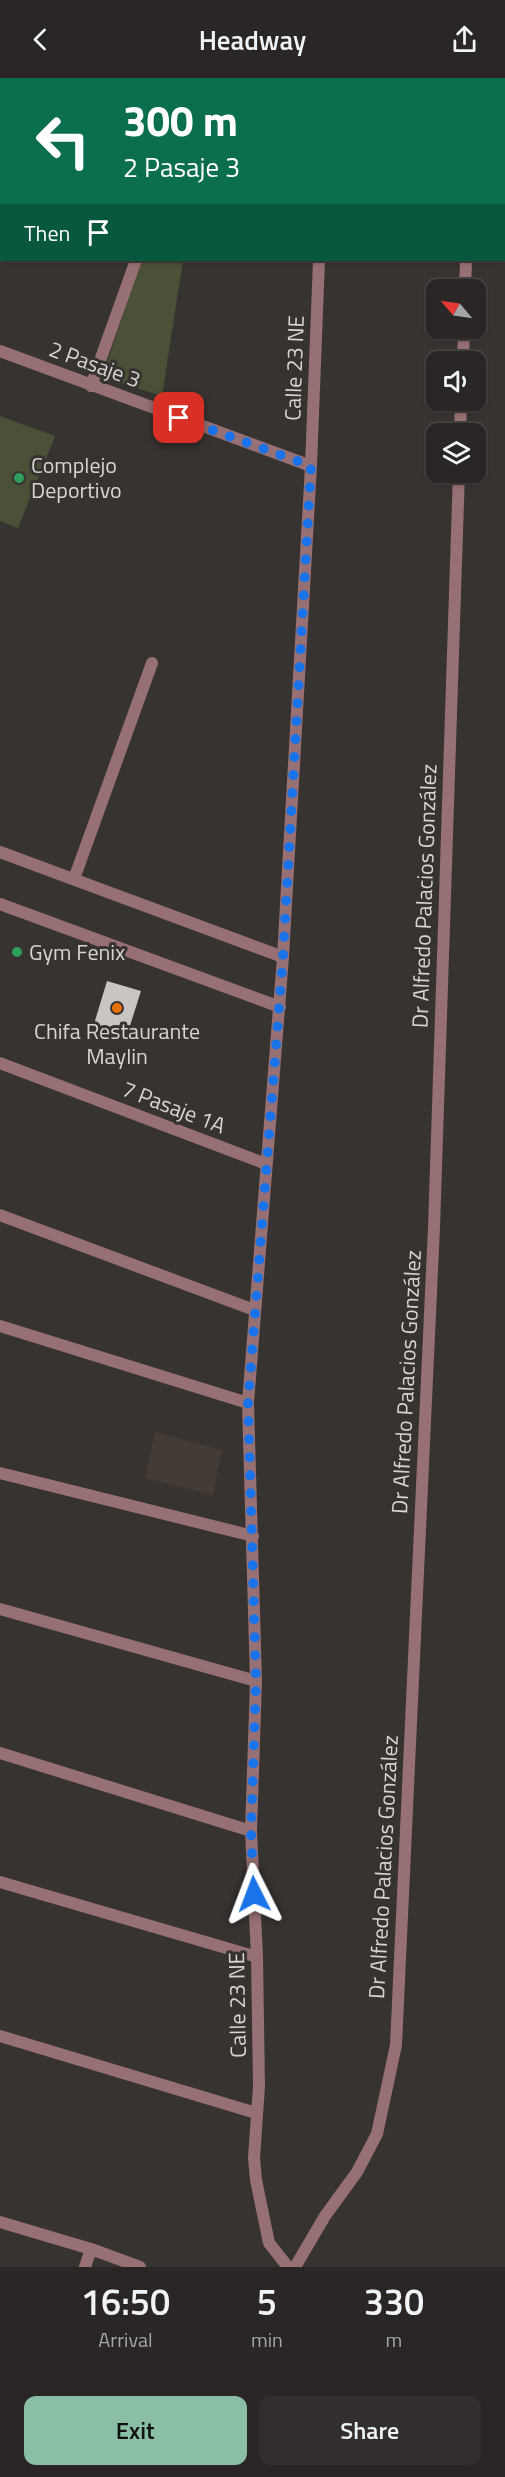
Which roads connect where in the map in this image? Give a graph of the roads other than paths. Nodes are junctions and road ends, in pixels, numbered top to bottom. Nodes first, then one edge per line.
1 (136, 261) edge
2 (319, 261) edge
3 (466, 261) edge
4 (465, 279) edge
5 (0, 351) edge
6 (91, 386) junction
7 (311, 466) junction
8 (459, 483) edge
9 (152, 663) dead end
10 (0, 852) edge
11 (74, 879) junction
12 (0, 904) edge
13 (283, 957) junction
14 (280, 1007) junction
15 (0, 1063) edge
16 (267, 1164) junction
17 (0, 1215) edge
18 (254, 1310) junction
19 (0, 1326) edge
20 (248, 1403) junction
21 (0, 1473) edge
22 (253, 1536) junction
23 (0, 1609) edge
24 (256, 1681) junction
25 (0, 1753) edge
26 (251, 1831) junction
27 (0, 1882) edge
28 (257, 1957) junction
29 (0, 2036) edge
30 (256, 2113) junction
31 (0, 2222) edge
32 (92, 2249) junction
33 (85, 2267) edge
34 (140, 2267) edge
35 (288, 2267) edge
36 (295, 2267) edge

1 - 6 street
2 - 7 street, Calle 23 NE
3 - 4 street
5 - 6 street, 2 Pasaje 3
6 - 7 street, 2 Pasaje 3
7 - 13 street, Calle 23 NE
8 - 36 street, Dr Alfredo Palacios González
9 - 11 street
10 - 11 street
11 - 13 street
12 - 14 street
13 - 14 street, Calle 23 NE
14 - 16 street, Calle 23 NE
15 - 16 street, 7 Pasaje 1A
16 - 18 street, Calle 23 NE
17 - 18 street
18 - 20 street, Calle 23 NE
19 - 20 street
20 - 22 street, Calle 23 NE
21 - 22 street
22 - 24 street, Calle 23 NE
23 - 24 street
24 - 26 street, Calle 23 NE
25 - 26 street
26 - 28 street, Calle 23 NE
27 - 28 street
28 - 30 street, Calle 23 NE
29 - 30 street
30 - 35 street, Calle 23 NE
31 - 32 street
32 - 33 street
32 - 34 street

